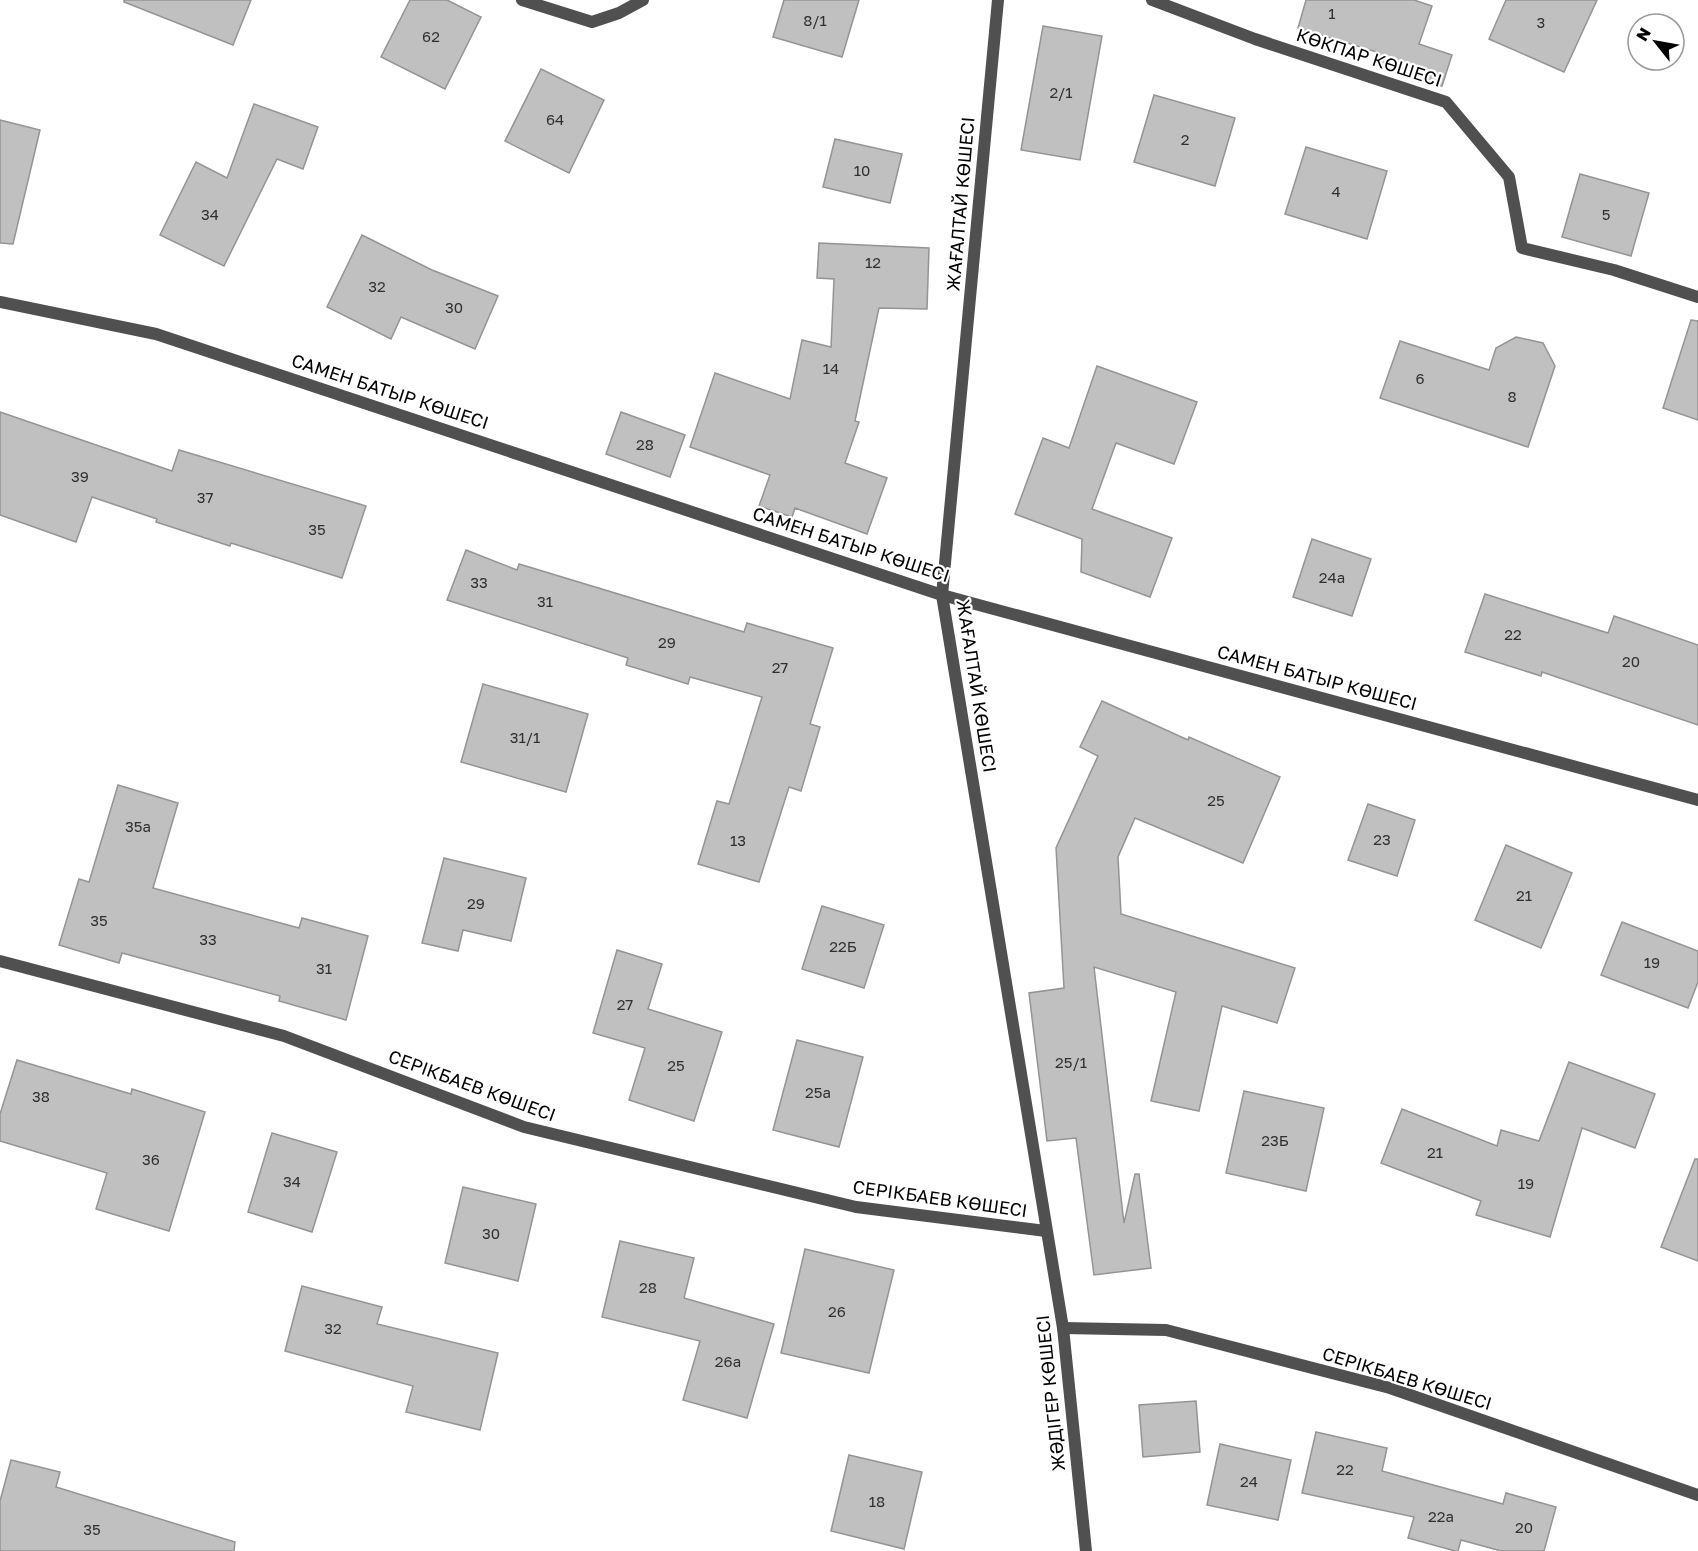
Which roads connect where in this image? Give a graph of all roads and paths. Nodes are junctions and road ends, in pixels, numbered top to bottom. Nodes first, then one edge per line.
1 (522, 0) edge
2 (643, 0) edge
3 (998, 0) edge
4 (1152, 0) edge
5 (1698, 297) edge
6 (0, 302) edge
7 (942, 595) junction
8 (1698, 800) edge
9 (0, 961) edge
10 (1046, 1231) junction
11 (1063, 1328) junction
12 (1698, 1495) edge
13 (1086, 1551) edge

1 - 2 street
3 - 7 street, ЖАҒАЛТАЙ КӨШЕСІ
4 - 5 street, КӨКПАР КӨШЕСІ
6 - 7 street, САМЕН БАТЫР КӨШЕСІ
7 - 8 street, САМЕН БАТЫР КӨШЕСІ
7 - 10 street, ЖАҒАЛТАЙ КӨШЕСІ
9 - 10 street, СЕРІКБАЕВ КӨШЕСІ
10 - 11 street, ЖӘДІГЕР КӨШЕСІ
11 - 12 street, СЕРІКБАЕВ КӨШЕСІ
11 - 13 street, ЖӘДІГЕР КӨШЕСІ

